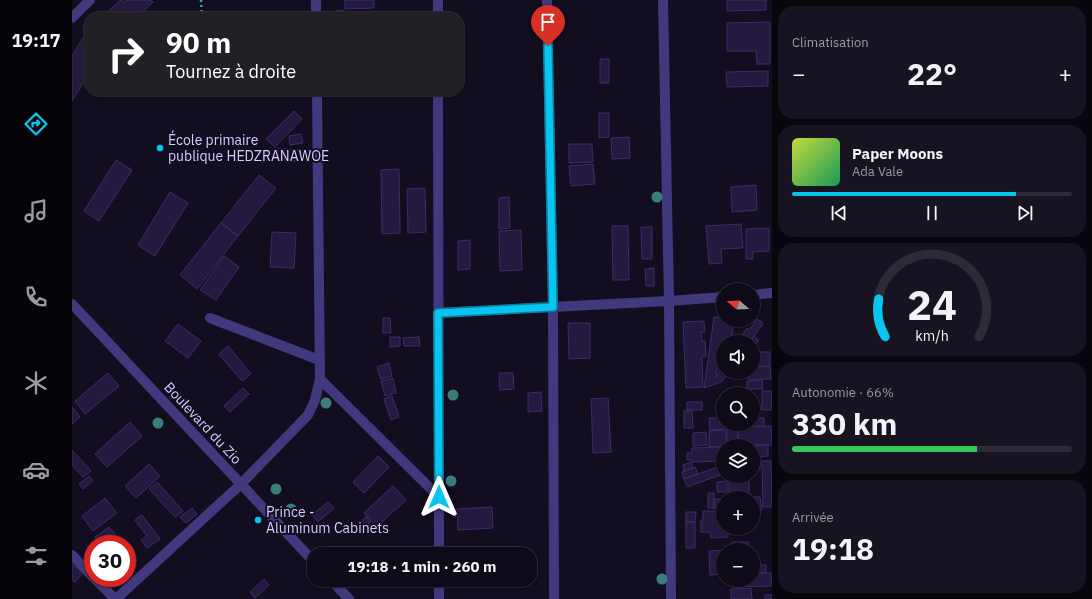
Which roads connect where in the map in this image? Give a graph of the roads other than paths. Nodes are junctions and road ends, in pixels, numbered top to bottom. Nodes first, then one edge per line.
1 (316, 0) edge
2 (438, 0) edge
3 (547, 0) edge
4 (663, 0) edge
5 (85, 2) edge
6 (316, 12) edge
7 (438, 12) edge
8 (72, 18) edge
9 (317, 96) edge
10 (438, 96) edge
11 (772, 293) edge
12 (760, 294) edge
13 (716, 298) edge
14 (669, 301) junction
15 (72, 304) edge
16 (553, 307) junction
17 (438, 313) junction
18 (210, 318) dead end
19 (319, 360) junction
20 (320, 379) junction
21 (241, 484) junction
22 (439, 497) junction
23 (439, 547) edge
24 (72, 555) edge
25 (307, 555) edge
26 (84, 567) edge
27 (104, 587) edge
28 (338, 587) edge
29 (439, 587) edge
30 (115, 599) edge
31 (349, 599) edge
32 (439, 599) edge
33 (554, 599) edge
34 (671, 599) edge

1 - 6 street
2 - 7 street
3 - 16 street
4 - 14 street
5 - 8 street
9 - 19 street
10 - 17 street
11 - 12 street
13 - 14 street
14 - 16 street
14 - 34 street
15 - 21 street, Boulevard du Zio
16 - 17 street
16 - 33 street
17 - 22 street
18 - 19 street
19 - 20 street
20 - 21 street
20 - 22 street
21 - 25 street, Boulevard du Zio
21 - 30 street
22 - 23 street
24 - 26 street
27 - 30 street
28 - 31 street
29 - 32 street

